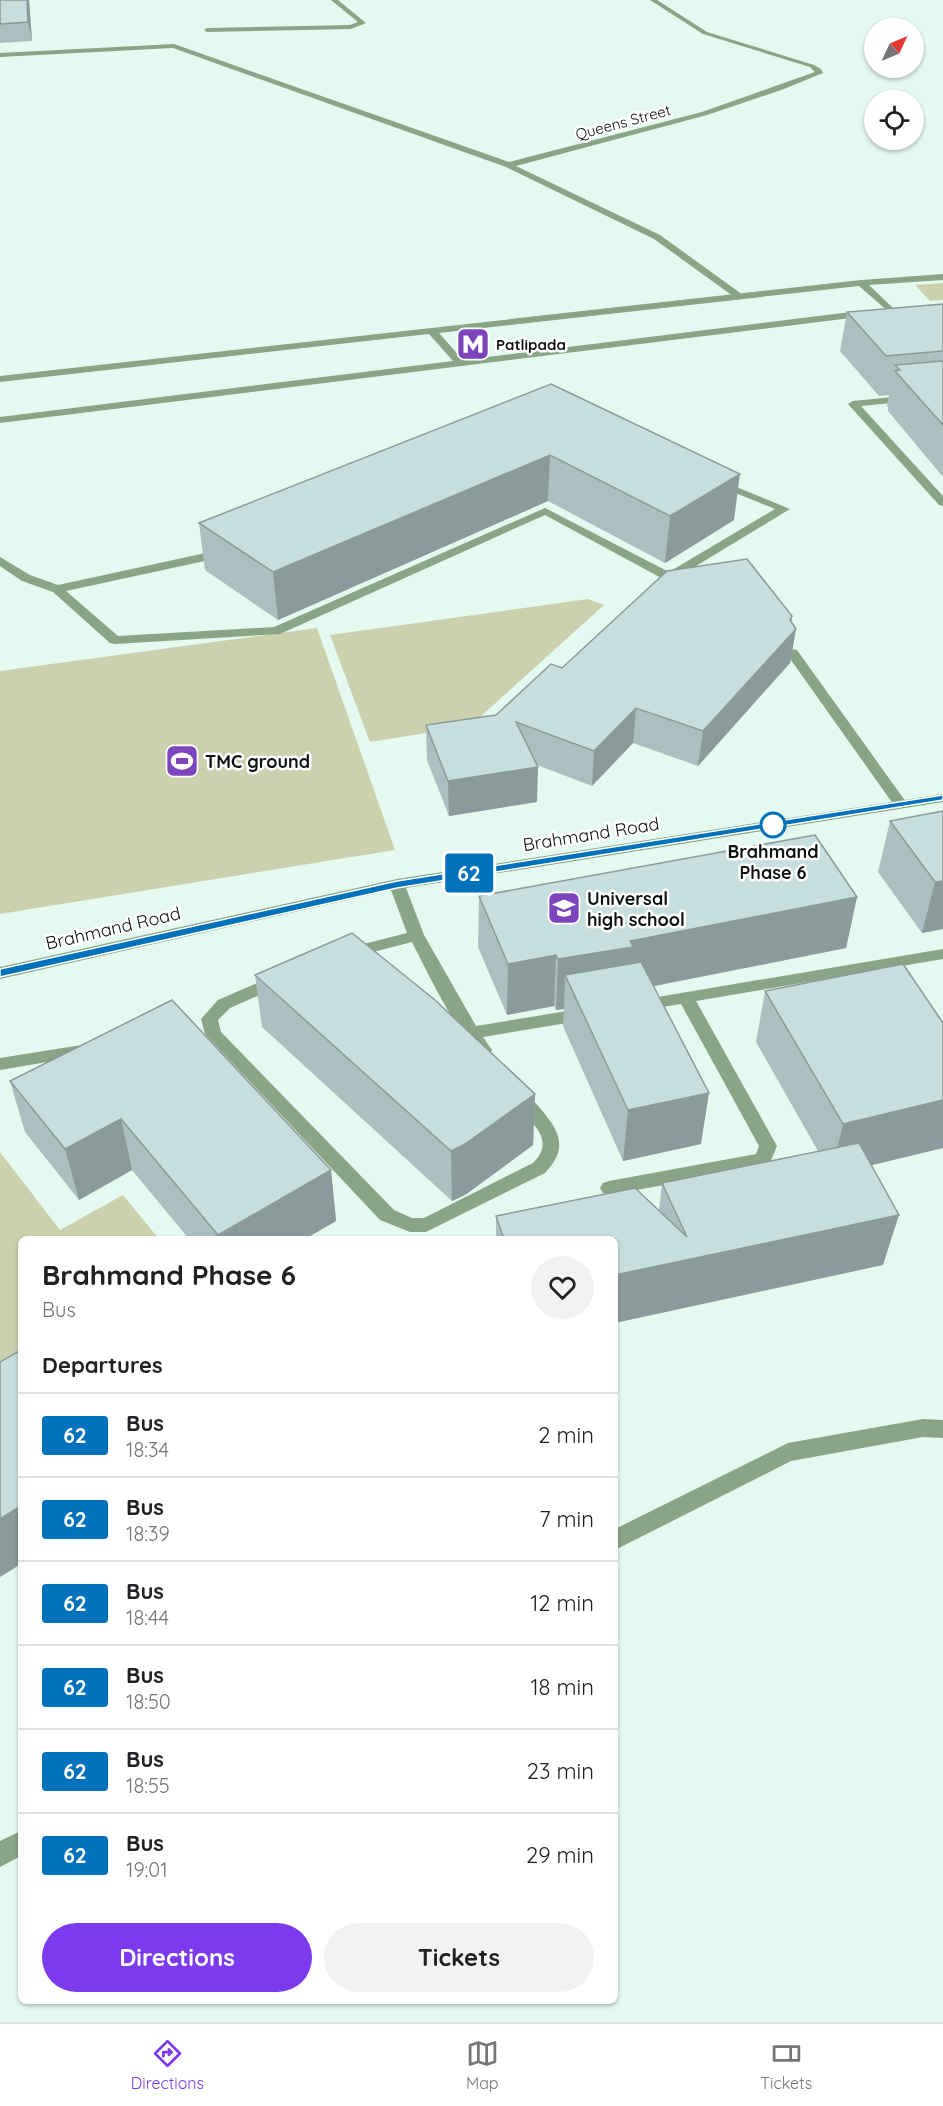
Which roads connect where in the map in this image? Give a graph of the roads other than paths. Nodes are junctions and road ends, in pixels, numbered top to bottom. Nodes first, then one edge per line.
1 (334, 0) edge
2 (653, 0) edge
3 (207, 30) dead end
4 (0, 55) edge
5 (509, 165) junction
6 (943, 277) edge
7 (861, 283) junction
8 (740, 297) junction
9 (432, 331) junction
10 (460, 363) junction
11 (0, 379) edge
12 (943, 395) edge
13 (0, 420) edge
14 (707, 478) edge
15 (943, 503) edge
16 (240, 547) edge
17 (0, 561) edge
18 (57, 589) junction
19 (792, 653) edge
20 (943, 798) edge
21 (901, 805) junction
22 (397, 884) junction
23 (416, 936) junction
24 (943, 954) edge
25 (337, 956) edge
26 (894, 962) junction
27 (296, 972) edge
28 (0, 973) edge
29 (906, 980) edge
30 (685, 997) junction
31 (629, 1006) edge
32 (606, 1010) edge
33 (470, 1033) junction
34 (101, 1048) edge
35 (492, 1060) edge
36 (0, 1064) edge
37 (513, 1088) edge
38 (609, 1188) dead end
39 (943, 1429) edge
40 (618, 1538) edge
41 (18, 1845) edge
42 (0, 1854) edge

1 - 3 street
2 - 5 street, Queens Street
4 - 5 street
5 - 8 street
6 - 7 street
7 - 8 street
7 - 10 street
8 - 9 street
9 - 10 street
9 - 11 street
10 - 13 street
12 - 15 street
14 - 18 street
16 - 18 street
17 - 18 street
19 - 21 street
20 - 21 street, Brahmand Road
21 - 22 street, Brahmand Road
22 - 23 street
22 - 28 street, Brahmand Road
23 - 25 street
23 - 33 street
24 - 26 street
26 - 29 street
26 - 30 street
27 - 37 street
30 - 31 street
30 - 38 street
32 - 33 street
33 - 35 street
34 - 36 street
39 - 40 street
41 - 42 street

